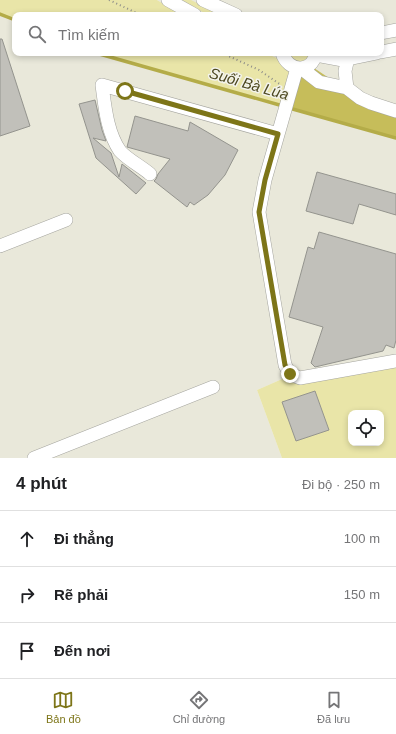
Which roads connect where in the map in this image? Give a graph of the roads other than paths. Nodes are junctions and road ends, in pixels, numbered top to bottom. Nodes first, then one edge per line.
1 (168, 0) edge
2 (203, 0) edge
3 (190, 12) edge
4 (229, 12) edge
5 (396, 30) edge
6 (384, 32) edge
7 (396, 49) edge
8 (384, 51) edge
9 (284, 56) edge
10 (315, 56) edge
11 (325, 56) edge
12 (360, 56) edge
13 (348, 58) junction
14 (299, 68) junction
15 (347, 88) junction
16 (396, 111) edge
17 (278, 134) junction
18 (150, 174) dead end
19 (66, 220) dead end
20 (0, 246) edge
21 (396, 361) edge
22 (213, 387) dead end
23 (34, 458) edge

1 - 3 street
2 - 4 street
5 - 6 street
7 - 8 street
9 - 14 street
10 - 14 street
11 - 13 street
12 - 13 street
13 - 15 street
14 - 15 street
14 - 17 street
15 - 16 street
17 - 18 street
17 - 21 street
19 - 20 street
22 - 23 street

